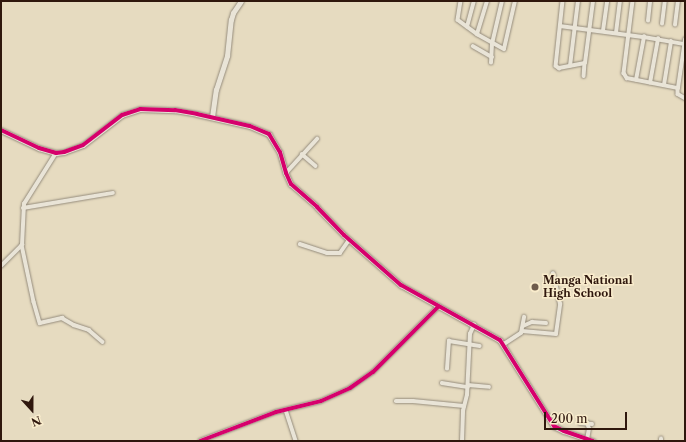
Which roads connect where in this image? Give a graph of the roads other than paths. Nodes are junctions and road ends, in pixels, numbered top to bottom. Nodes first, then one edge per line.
1 (241, 1) edge
2 (461, 1) edge
3 (474, 1) edge
4 (486, 1) edge
5 (502, 1) edge
6 (515, 1) edge
7 (563, 1) edge
8 (578, 1) edge
9 (593, 1) edge
10 (607, 1) edge
11 (620, 1) edge
12 (633, 1) edge
13 (650, 1) edge
14 (665, 1) edge
15 (678, 1) edge
16 (648, 21) dead end
17 (662, 24) dead end
18 (675, 25) dead end
19 (560, 26) junction
20 (467, 27) junction
21 (576, 27) junction
22 (589, 29) junction
23 (603, 31) junction
24 (616, 33) junction
25 (477, 34) junction
26 (630, 35) junction
27 (644, 37) junction
28 (658, 39) junction
29 (671, 42) junction
30 (685, 42) edge
31 (492, 44) junction
32 (473, 46) dead end
33 (492, 57) junction
34 (491, 63) dead end
35 (586, 63) junction
36 (570, 66) junction
37 (584, 76) dead end
38 (636, 80) junction
39 (650, 82) junction
40 (664, 85) junction
41 (678, 88) junction
42 (685, 98) edge
43 (212, 118) junction
44 (1, 130) edge
45 (317, 139) dead end
46 (56, 153) junction
47 (302, 154) junction
48 (316, 166) dead end
49 (286, 173) junction
50 (113, 193) dead end
51 (23, 208) junction
52 (349, 240) junction
53 (300, 244) dead end
54 (22, 245) junction
55 (1, 266) edge
56 (553, 274) dead end
57 (438, 306) junction
58 (524, 316) dead end
59 (546, 323) dead end
60 (474, 325) junction
61 (523, 326) junction
62 (522, 331) junction
63 (103, 342) dead end
64 (470, 343) junction
65 (504, 344) junction
66 (480, 346) dead end
67 (447, 369) dead end
68 (442, 384) dead end
69 (468, 386) junction
70 (489, 386) dead end
71 (396, 402) dead end
72 (464, 406) junction
73 (286, 410) junction
74 (580, 423) dead end
75 (587, 440) junction
76 (200, 441) edge
77 (296, 441) edge
78 (462, 441) edge
79 (593, 441) edge

1 - 43 street
2 - 20 street
3 - 20 street
4 - 25 street
5 - 31 street
6 - 31 street
7 - 19 street
8 - 21 street
9 - 22 street
10 - 23 street
11 - 24 street
12 - 26 street
13 - 16 street
14 - 17 street
15 - 18 street
19 - 21 street
19 - 36 street
20 - 25 street
21 - 22 street
21 - 36 street
22 - 23 street
22 - 35 street
23 - 24 street
24 - 26 street
25 - 31 street
26 - 27 street
26 - 38 street
27 - 28 street
27 - 38 street
28 - 29 street
28 - 39 street
29 - 30 street
29 - 40 street
30 - 41 street
31 - 33 street
32 - 33 street
33 - 34 street
35 - 36 street
35 - 37 street
38 - 39 street
39 - 40 street
40 - 41 street
41 - 42 street
43 - 46 street
43 - 49 street
44 - 46 street
45 - 47 street
46 - 51 street
47 - 48 street
47 - 49 street
49 - 52 street
50 - 51 street
51 - 54 street
52 - 53 street
52 - 57 street
54 - 55 street
54 - 63 street
56 - 62 street
57 - 60 street
57 - 73 street
58 - 61 street
59 - 61 street
60 - 64 street
60 - 65 street
61 - 62 street
62 - 65 street
64 - 66 street
64 - 67 street
64 - 69 street
65 - 75 street
68 - 69 street
69 - 70 street
69 - 72 street
71 - 72 street
72 - 78 street
73 - 76 street
73 - 77 street
74 - 75 street
75 - 79 street

